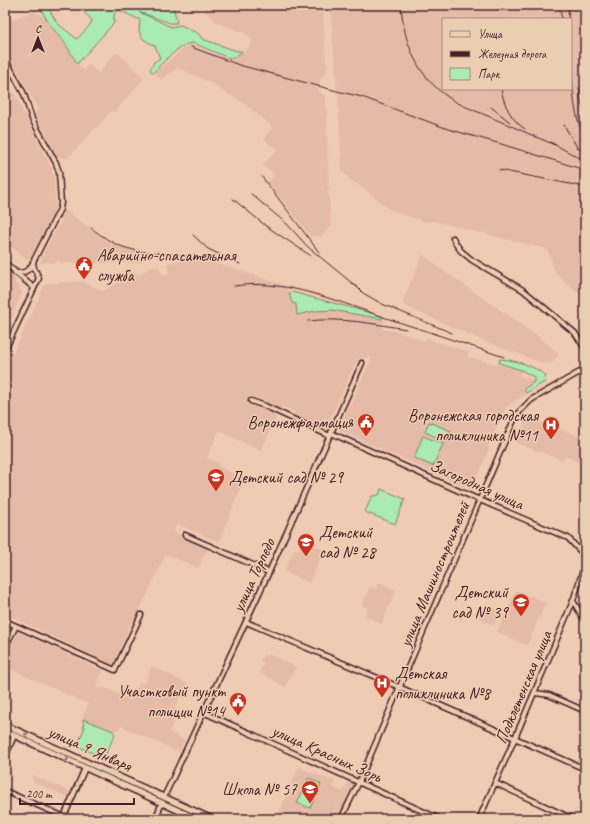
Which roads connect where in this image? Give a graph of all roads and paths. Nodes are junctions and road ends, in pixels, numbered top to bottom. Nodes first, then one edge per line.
1 (5, 58) edge
2 (453, 238) dead end
3 (33, 262) junction
4 (5, 263) edge
5 (15, 273) junction
6 (34, 288) junction
7 (585, 349) edge
8 (5, 350) edge
9 (362, 363) dead end
10 (585, 369) edge
11 (251, 401) dead end
12 (331, 434) junction
13 (480, 499) junction
14 (185, 535) dead end
15 (585, 556) edge
16 (585, 564) edge
17 (269, 572) junction
18 (574, 601) junction
19 (141, 615) dead end
20 (5, 621) edge
21 (585, 621) edge
22 (246, 622) junction
23 (16, 626) junction
24 (5, 647) edge
25 (399, 687) junction
26 (535, 693) junction
27 (585, 711) edge
28 (203, 712) junction
29 (5, 725) edge
30 (5, 731) edge
31 (14, 736) junction
32 (515, 738) junction
33 (5, 757) edge
34 (85, 768) junction
35 (585, 769) edge
36 (359, 782) junction
37 (495, 783) junction
38 (5, 791) edge
39 (164, 797) junction
40 (162, 803) junction
41 (63, 818) edge
42 (69, 819) edge
43 (155, 819) edge
44 (197, 819) edge
45 (212, 819) edge
46 (341, 819) edge
47 (440, 819) edge
48 (479, 819) edge
49 (573, 819) edge

1 - 3 street
2 - 7 street
3 - 5 street
3 - 6 street
4 - 5 street
5 - 6 street
6 - 8 street
9 - 12 street, улица Торпедо
10 - 13 street, улица Машиностроителей
11 - 12 street, Загородная улица
12 - 13 street, Загородная улица
12 - 17 street, улица Торпедо
13 - 15 street, Загородная улица
13 - 25 street, улица Машиностроителей
14 - 17 street
16 - 18 street, Подклетенская улица
17 - 22 street, улица Торпедо
18 - 21 street
18 - 26 street, Подклетенская улица
19 - 23 street
20 - 23 street
22 - 25 street
22 - 28 street, улица Торпедо
23 - 24 street
25 - 32 street
25 - 36 street, улица Машиностроителей
26 - 27 street
26 - 32 street, Подклетенская улица
28 - 36 street, улица Красных Зорь
28 - 39 street, улица Торпедо
39 -> 29 main road, улица 9 Января
30 - 31 main road, улица 9 Января
31 - 33 street
31 -> 34 main road, улица 9 Января
32 - 35 street
32 - 37 street, Подклетенская улица
34 - 40 main road, улица 9 Января
34 - 41 street
36 - 46 street, улица Машиностроителей
36 - 47 street, улица Красных Зорь
37 - 48 street, Подклетенская улица
37 - 49 street
38 - 41 street
39 - 40 main road
39 - 45 main road, улица 9 Января
40 - 43 street
40 - 44 main road, улица 9 Января
41 - 42 street

